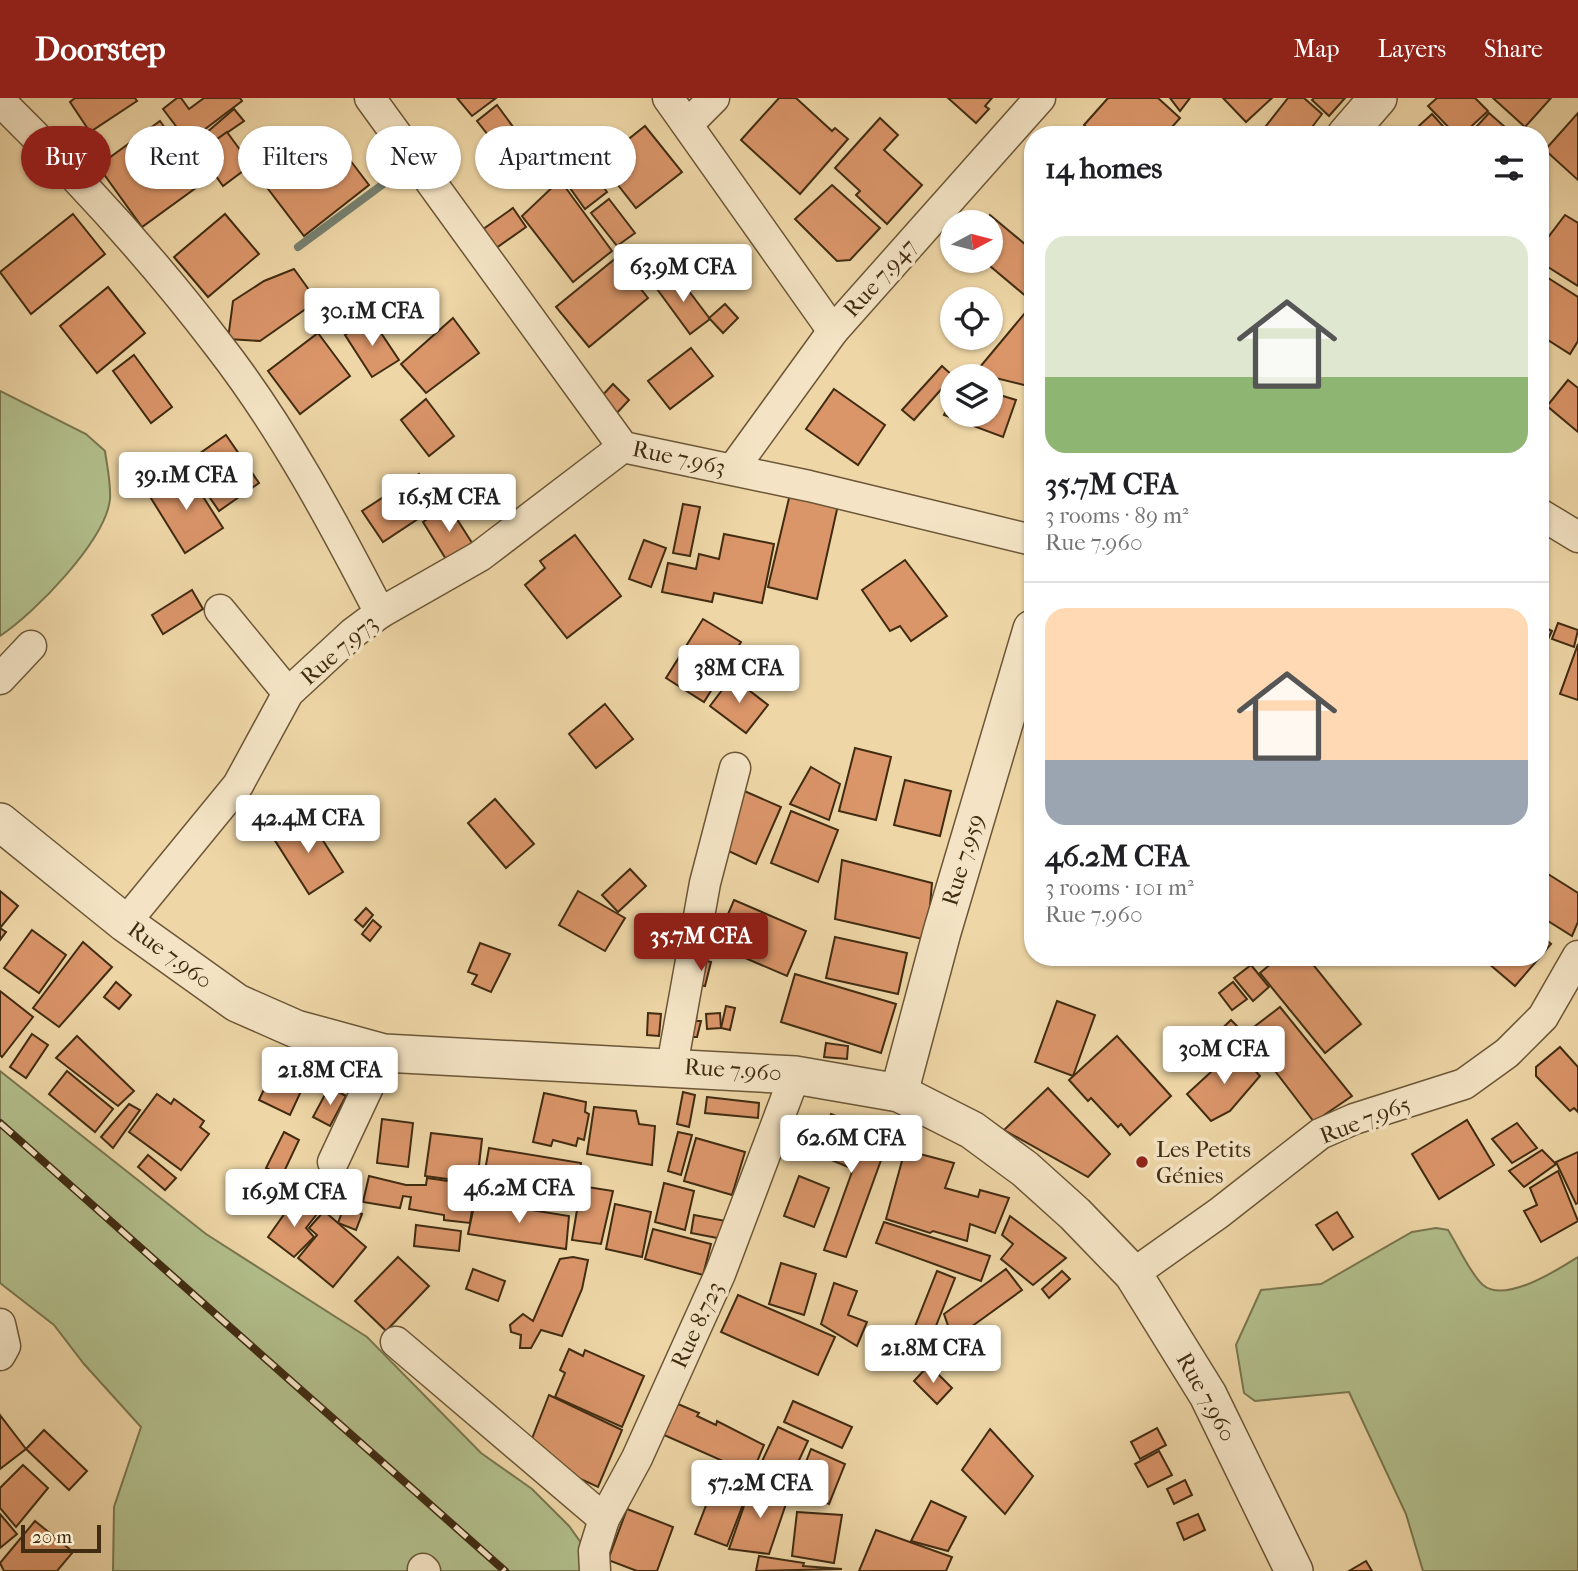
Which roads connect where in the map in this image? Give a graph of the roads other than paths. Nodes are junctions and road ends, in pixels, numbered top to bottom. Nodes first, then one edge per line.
1 (370, 98) edge
2 (668, 98) edge
3 (714, 98) edge
4 (1040, 98) edge
5 (1378, 98) edge
6 (0, 101) edge
7 (688, 124) junction
8 (1354, 126) edge
9 (833, 331) junction
10 (622, 447) junction
11 (733, 469) junction
12 (1549, 519) edge
13 (1578, 537) edge
14 (1024, 538) edge
15 (220, 610) dead end
16 (380, 613) junction
17 (31, 646) dead end
18 (1024, 656) edge
19 (0, 679) edge
20 (288, 693) junction
21 (735, 768) dead end
22 (0, 822) edge
23 (125, 923) junction
24 (1578, 956) edge
25 (384, 1053) junction
26 (672, 1066) junction
27 (795, 1075) junction
28 (899, 1093) junction
29 (333, 1162) dead end
30 (1133, 1274) junction
31 (0, 1324) edge
32 (397, 1342) dead end
33 (0, 1355) edge
34 (604, 1519) junction
35 (595, 1571) edge
36 (1294, 1571) edge

1 - 10 street, Rue 7.963
2 - 7 street
3 - 7 street
4 - 9 street, Rue 7.947
5 - 8 street
6 - 16 street
7 - 9 street
9 - 11 street, Rue 7.947
10 - 11 street, Rue 7.963
10 - 16 street, Rue 7.973
11 - 14 street, Rue 7.963
12 - 13 street
15 - 20 street
16 - 20 street, Rue 7.973
17 - 19 street
18 - 28 street, Rue 7.959
20 - 23 street, Rue 7.973
21 - 26 street
22 - 23 street, Rue 7.960
23 - 25 street, Rue 7.960
24 - 30 street, Rue 7.965
25 - 26 street, Rue 7.960
25 - 29 street
26 - 27 street, Rue 7.960
27 - 28 street, Rue 7.960
27 - 34 street, Rue 8.723
28 - 30 street, Rue 7.960
30 - 36 street, Rue 7.960
31 - 33 street
32 - 34 street
34 - 35 street, Rue 8.723

